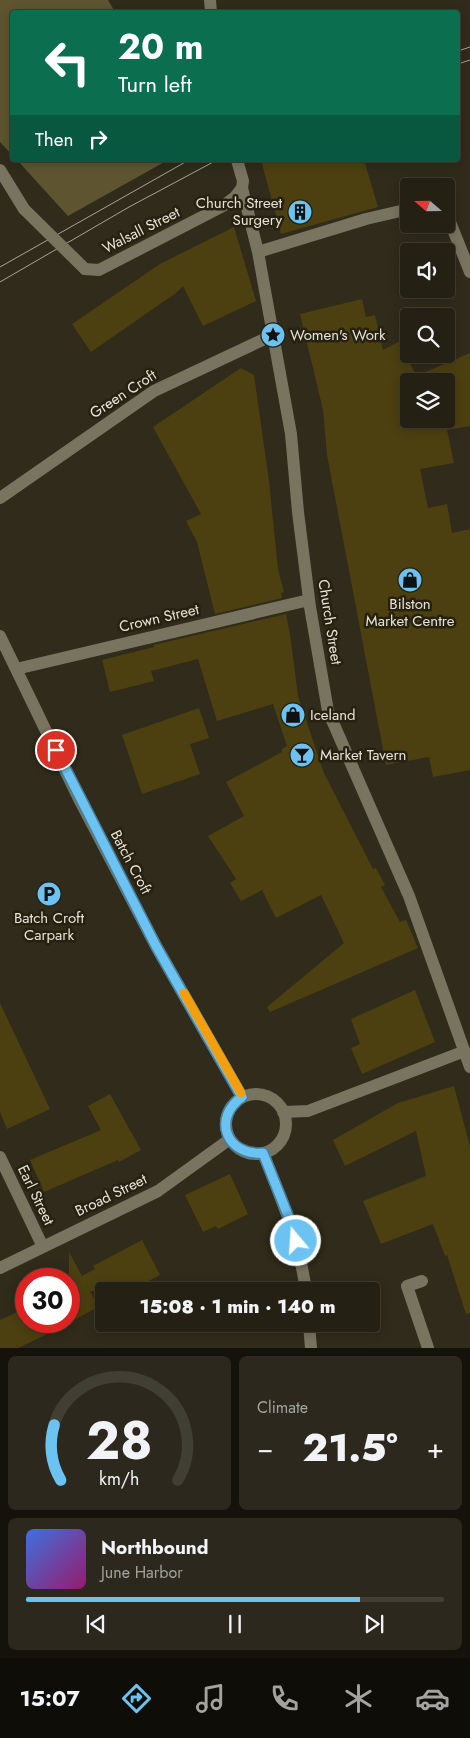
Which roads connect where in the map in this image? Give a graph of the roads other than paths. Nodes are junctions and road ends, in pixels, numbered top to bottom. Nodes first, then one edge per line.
1 (239, 165) edge
2 (0, 170) edge
3 (242, 188) junction
4 (400, 211) edge
5 (454, 233) edge
6 (258, 252) junction
7 (470, 272) edge
8 (273, 335) junction
9 (0, 498) edge
10 (309, 600) junction
11 (0, 636) edge
12 (16, 669) junction
13 (464, 1051) junction
14 (470, 1067) edge
15 (242, 1097) junction
16 (283, 1112) junction
17 (230, 1139) junction
18 (263, 1153) junction
19 (0, 1157) edge
20 (43, 1246) junction
21 (0, 1268) edge
22 (422, 1281) dead end
23 (305, 1282) edge
24 (310, 1332) edge
25 (311, 1348) edge
26 (428, 1348) edge

1 - 3 street, Church Street
2 - 3 street, Walsall Street, bridge
3 - 6 street, Church Street
4 - 6 street
5 - 7 street
6 - 8 street, Church Street
8 - 9 street, Green Croft
8 - 10 street, Church Street
10 - 12 street, Crown Street
10 - 13 street, Church Street
11 - 12 street, Batch Croft
12 - 15 street, Batch Croft
13 - 14 street, Church Street
13 - 16 street
15 - 16 street
15 - 17 street
16 - 18 street
17 - 18 street
17 - 20 street, Broad Street
18 - 23 street
19 - 20 street, Earl Street
20 - 21 street, Broad Street
22 - 26 street
24 - 25 street

